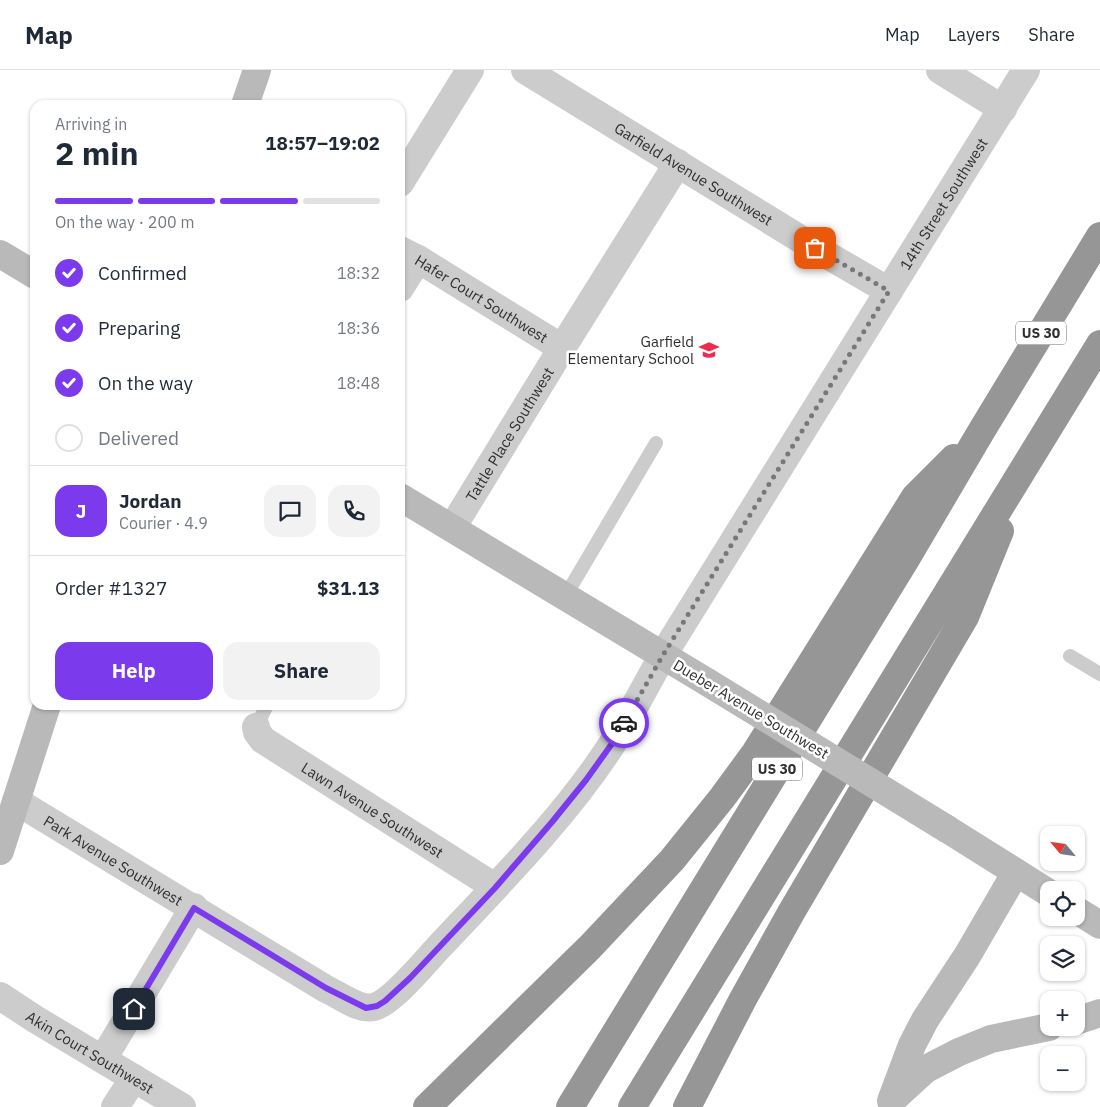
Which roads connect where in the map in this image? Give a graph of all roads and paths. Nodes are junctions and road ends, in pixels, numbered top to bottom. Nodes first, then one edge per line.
1 (257, 70) edge
2 (470, 70) edge
3 (524, 70) edge
4 (940, 70) edge
5 (1026, 70) edge
6 (247, 100) edge
7 (1003, 109) junction
8 (678, 163) junction
9 (405, 175) edge
10 (1100, 236) edge
11 (0, 254) edge
12 (409, 255) edge
13 (405, 270) edge
14 (30, 272) edge
15 (889, 291) junction
16 (1100, 344) edge
17 (562, 348) junction
18 (982, 430) junction
19 (656, 443) dead end
20 (1030, 458) junction
21 (405, 499) edge
22 (452, 528) junction
23 (566, 595) junction
24 (663, 655) junction
25 (1070, 656) dead end
26 (1100, 674) edge
27 (45, 710) edge
28 (261, 716) edge
29 (16, 801) junction
30 (0, 851) edge
31 (1016, 872) junction
32 (1040, 887) edge
33 (495, 888) junction
34 (194, 908) junction
35 (1085, 916) edge
36 (1100, 925) edge
37 (0, 996) edge
38 (366, 1008) joint
39 (1100, 1013) edge
40 (1085, 1018) edge
41 (1040, 1029) edge
42 (103, 1059) junction
43 (134, 1078) junction
44 (889, 1104) edge
45 (115, 1107) edge
46 (182, 1107) edge
47 (428, 1107) edge
48 (570, 1107) edge
49 (632, 1107) edge
50 (687, 1107) edge

1 - 6 street
2 - 9 street
3 - 8 street, Garfield Avenue Southwest
4 - 7 street
5 - 7 street, 14th Street Southwest
7 - 15 street, 14th Street Southwest
8 - 15 street, Garfield Avenue Southwest
8 - 17 street, Tattle Place Southwest
10 - 18 highway, US 30
11 - 14 street
12 - 13 street
12 - 17 street, Hafer Court Southwest
15 - 24 street, 14th Street Southwest
16 - 20 highway
17 - 22 street, Tattle Place Southwest
18 - 47 highway
18 - 48 highway, US 30
19 - 23 lane
20 - 49 highway
20 - 50 highway
21 - 22 street, Dueber Avenue Southwest
22 - 23 street, Dueber Avenue Southwest
23 - 24 street, Dueber Avenue Southwest
24 - 31 street, Dueber Avenue Southwest, bridge
24 - 33 street, 14th Street Southwest
25 - 26 lane
27 - 29 street
28 - 33 street, Lawn Avenue Southwest
29 - 30 street
29 - 34 street, Park Avenue Southwest
31 - 32 street, Dueber Avenue Southwest
31 - 44 street
33 - 38 street, 14th Street Southwest
34 - 38 street, Park Avenue Southwest
34 - 42 street
35 - 36 street
37 - 42 street, Akin Court Southwest
39 - 40 street
41 - 44 street
42 - 43 street, Akin Court Southwest
43 - 45 street
43 - 46 street, Akin Court Southwest

